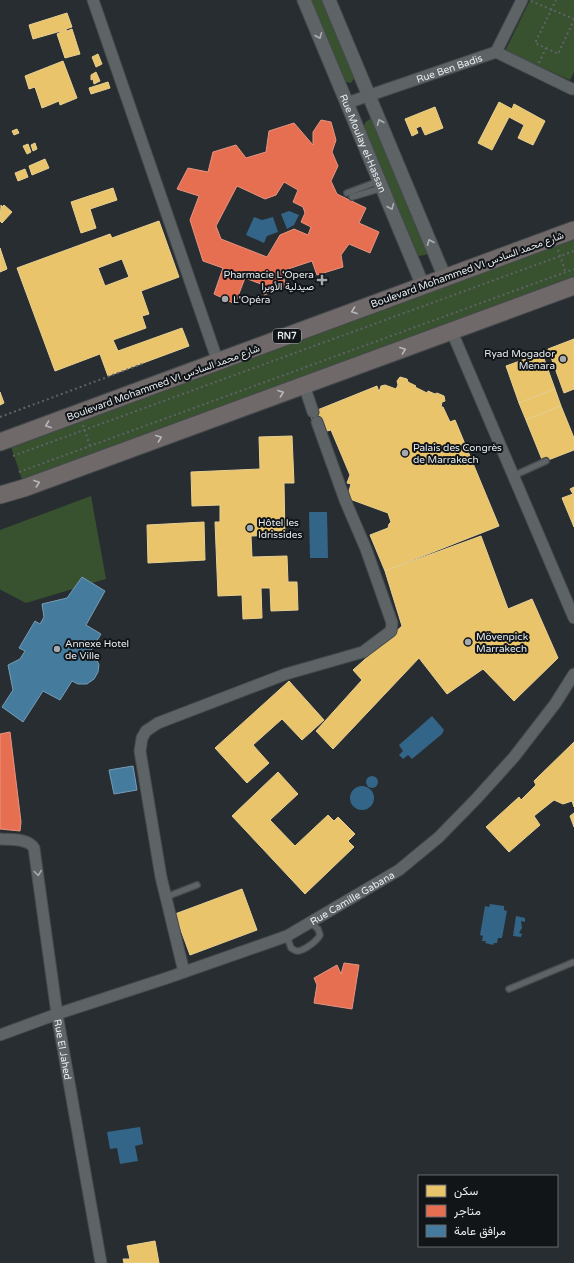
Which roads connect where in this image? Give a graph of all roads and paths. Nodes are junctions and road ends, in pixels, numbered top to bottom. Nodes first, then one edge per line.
1 (92, 0) edge
2 (304, 0) edge
3 (329, 0) edge
4 (522, 0) edge
5 (530, 0) edge
6 (556, 0) edge
7 (551, 9) junction
8 (574, 20) edge
9 (546, 48) junction
10 (496, 52) junction
11 (535, 71) junction
12 (573, 89) edge
13 (368, 95) junction
14 (347, 103) junction
15 (381, 184) junction
16 (347, 192) dead end
17 (352, 198) dead end
18 (574, 230) edge
19 (558, 250) dead end
20 (574, 251) edge
21 (560, 256) junction
22 (574, 269) edge
23 (445, 278) junction
24 (569, 279) edge
25 (423, 286) junction
26 (452, 332) junction
27 (218, 362) junction
28 (142, 364) dead end
29 (304, 385) junction
30 (78, 414) junction
31 (0, 417) edge
32 (84, 430) junction
33 (0, 442) edge
34 (93, 454) junction
35 (13, 456) dead end
36 (546, 461) dead end
37 (19, 472) dead end
38 (513, 476) junction
39 (0, 495) edge
40 (574, 618) edge
41 (574, 674) edge
42 (0, 839) edge
43 (197, 885) dead end
44 (166, 897) junction
45 (309, 922) junction
46 (287, 936) junction
47 (574, 962) edge
48 (184, 972) junction
49 (509, 989) dead end
50 (57, 1014) junction
51 (0, 1035) edge
52 (101, 1263) edge

1 - 27 street
2 -> 14 street, Rue Moulay el-Hassan
3 - 13 street
4 - 10 street
5 - 7 path
6 - 7 path
7 - 8 path
7 - 9 path
8 - 9 path
9 - 11 path
10 - 11 street
10 - 13 street, Rue Ben Badis
11 - 12 street
13 - 14 street, Rue Ben Badis
23 -> 13 street
14 - 15 street, Rue Moulay el-Hassan
15 - 16 lane
15 - 17 lane
15 -> 25 street, Rue Moulay el-Hassan
18 - 23 main road, Boulevard Mohammed VI شارع محمد السادس / RN7
19 - 21 path
20 - 21 path
21 - 24 path
21 - 32 path
22 - 24 path
23 - 25 main road, Boulevard Mohammed VI شارع محمد السادس / RN7
24 - 26 main road
24 - 34 path
25 -> 27 main road, Boulevard Mohammed VI شارع محمد السادس / RN7
29 -> 26 main road
26 - 38 street
27 - 30 main road, Boulevard Mohammed VI شارع محمد السادس / RN7
28 - 31 path
34 -> 29 main road
29 - 44 street
30 - 32 path
30 -> 33 main road, Boulevard Mohammed VI شارع محمد السادس / RN7
32 - 34 path
32 - 35 path
34 - 37 path
39 -> 34 main road
36 - 38 lane
38 - 40 street
41 - 45 street, Rue Camille Gabana
42 -> 50 street, Rue El Jahed
43 - 44 lane
44 - 48 street
45 - 46 street, Rue Camille Gabana
45 - 46 lane
46 - 48 street, Rue Camille Gabana
47 - 49 lane
48 - 50 street, Rue Camille Gabana
50 - 51 street, Rue Camille Gabana
50 - 52 street, Rue El Jahed

